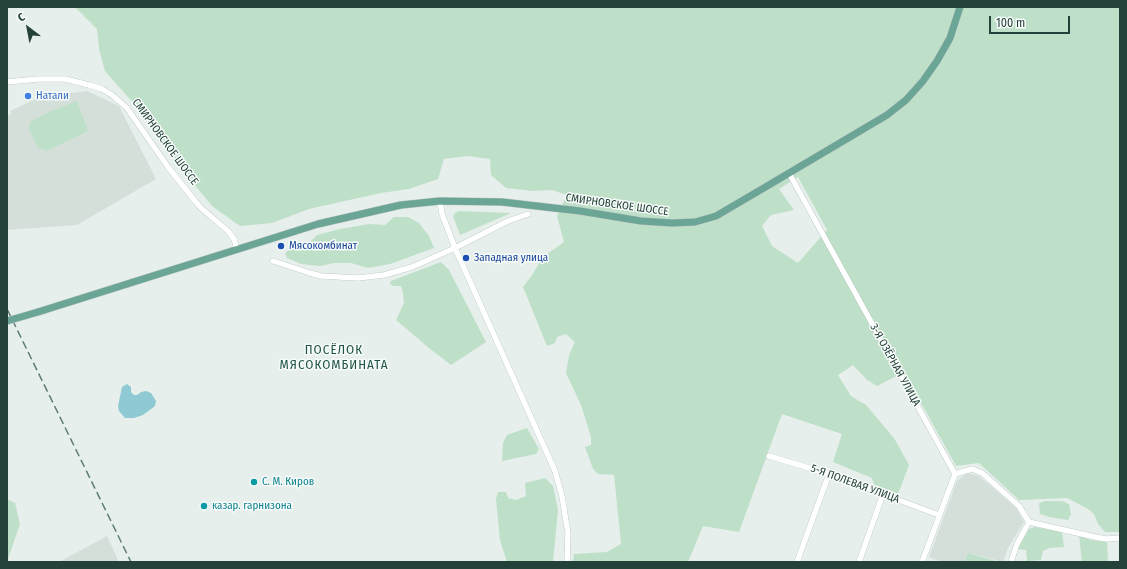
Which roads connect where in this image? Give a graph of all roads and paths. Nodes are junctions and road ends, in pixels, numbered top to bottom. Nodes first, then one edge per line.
1 (960, 7) edge
2 (7, 82) edge
3 (789, 174) junction
4 (440, 201) junction
5 (528, 214) dead end
6 (455, 248) junction
7 (237, 249) junction
8 (273, 261) dead end
9 (7, 321) edge
10 (769, 456) dead end
11 (829, 474) junction
12 (955, 474) junction
13 (883, 494) junction
14 (939, 515) junction
15 (1029, 522) junction
16 (1120, 538) edge
17 (567, 562) edge
18 (797, 562) edge
19 (859, 562) edge
20 (922, 562) edge
21 (1011, 562) edge

1 - 3 main road, СМИРНОВСКОЕ ШОССЕ
2 - 7 street, СМИРНОВСКОЕ ШОССЕ
3 - 4 main road, СМИРНОВСКОЕ ШОССЕ
3 - 12 street, 3-Я ОЗЁРНАЯ УЛИЦА
4 - 6 street
4 - 7 main road, СМИРНОВСКОЕ ШОССЕ
5 - 6 street
6 - 8 street
6 - 17 street
7 - 9 main road, СМИРНОВСКОЕ ШОССЕ, bridge
10 - 11 street, 5-Я ПОЛЕВАЯ УЛИЦА
11 - 13 street, 5-Я ПОЛЕВАЯ УЛИЦА
11 - 18 street
12 - 14 street
12 - 15 street
13 - 14 street, 5-Я ПОЛЕВАЯ УЛИЦА
13 - 19 street
14 - 20 street
15 - 16 street
15 - 21 street

